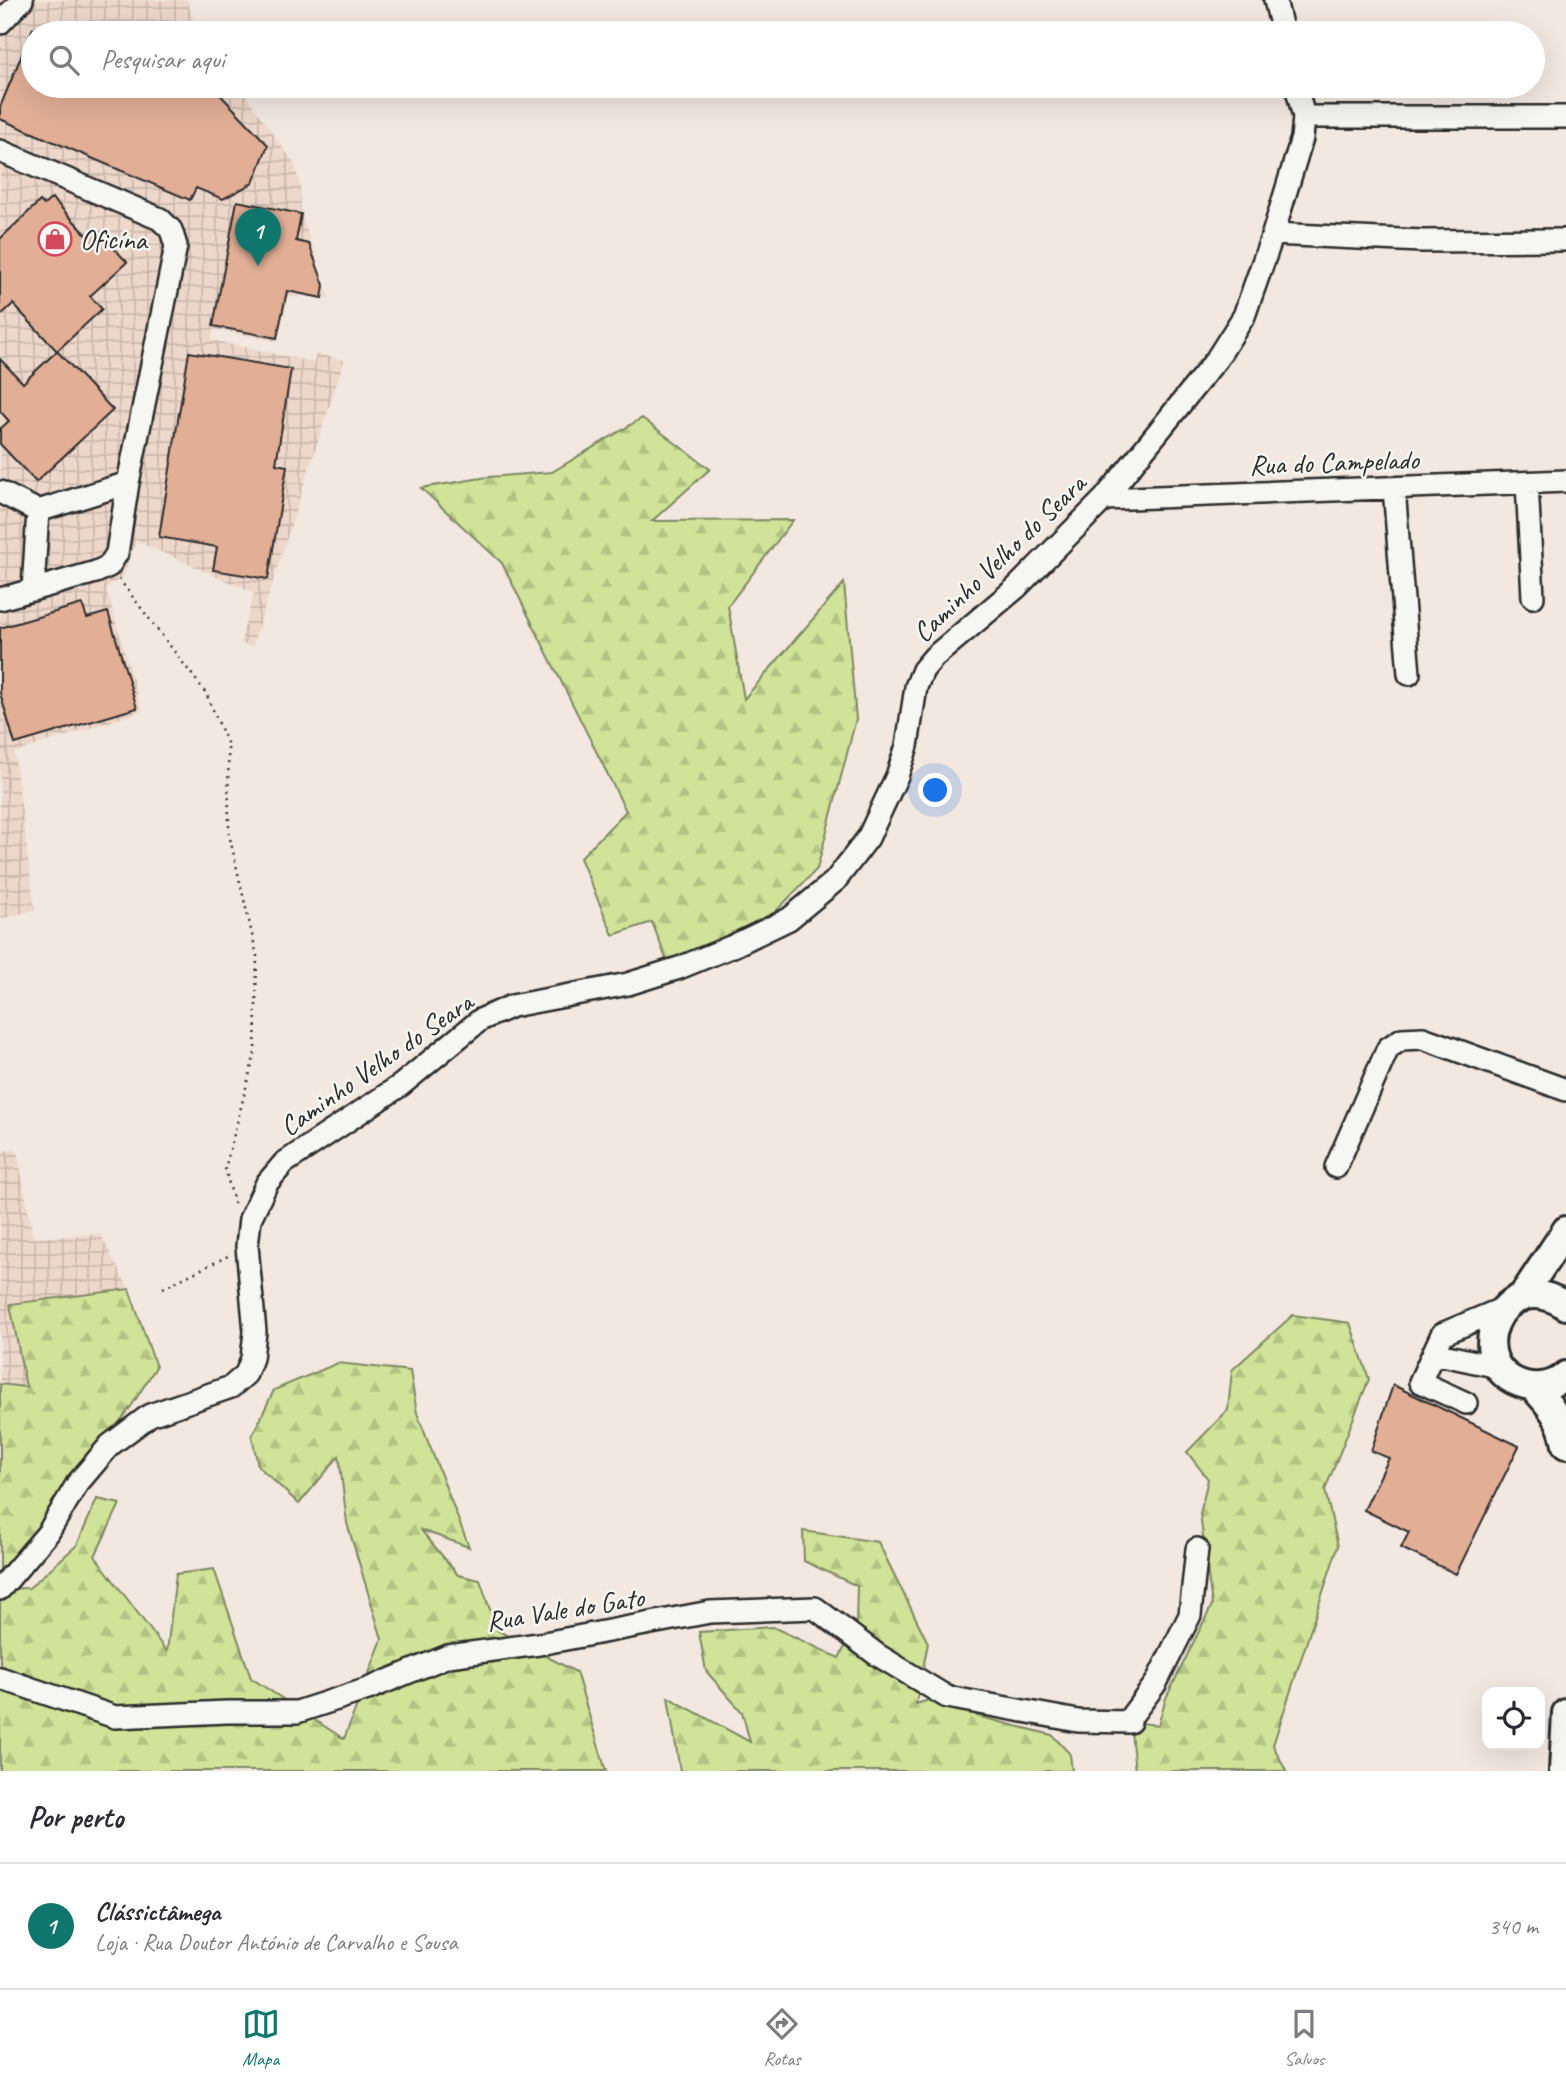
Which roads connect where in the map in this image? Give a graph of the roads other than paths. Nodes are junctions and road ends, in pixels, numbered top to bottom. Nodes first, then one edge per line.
1 (22, 0) edge
2 (1275, 0) edge
3 (1280, 21) edge
4 (0, 23) edge
5 (1299, 98) edge
6 (1304, 117) junction
7 (1566, 117) edge
8 (0, 151) edge
9 (1273, 234) junction
10 (1566, 240) edge
11 (1566, 481) edge
12 (128, 483) junction
13 (1527, 483) junction
14 (1394, 488) junction
15 (0, 492) edge
16 (1104, 499) junction
17 (38, 511) junction
18 (33, 590) junction
19 (1533, 597) dead end
20 (0, 600) edge
21 (1409, 674) dead end
22 (1566, 1090) edge
23 (1336, 1167) dead end
24 (1566, 1230) edge
25 (1512, 1303) junction
26 (1566, 1307) edge
27 (1433, 1353) junction
28 (1499, 1367) junction
29 (1565, 1378) edge
30 (1532, 1386) junction
31 (1466, 1403) dead end
32 (1566, 1445) edge
33 (1197, 1549) dead end
34 (0, 1589) edge
35 (0, 1678) edge
36 (1566, 1713) edge
37 (1563, 1771) edge

1 - 4 street
2 - 3 street
5 - 6 street, Caminho Velho do Seara
6 - 7 street
6 - 9 street, Caminho Velho do Seara
8 - 12 street
9 - 10 street
9 - 16 street, Caminho Velho do Seara
11 - 13 street, Rua do Campelado
12 - 17 street
12 - 18 street
13 - 14 street, Rua do Campelado
13 - 19 street
14 - 16 street, Rua do Campelado
14 - 21 street
15 - 17 street
16 - 34 street, Caminho Velho do Seara
17 - 18 street
18 - 20 street
22 - 23 street
24 - 25 main road
25 - 26 main road
25 - 27 street
25 - 28 main road
27 - 28 street
27 - 31 street
28 - 30 main road
29 - 30 main road
30 - 32 main road
33 - 35 street, Rua Vale do Gato
36 - 37 main road

